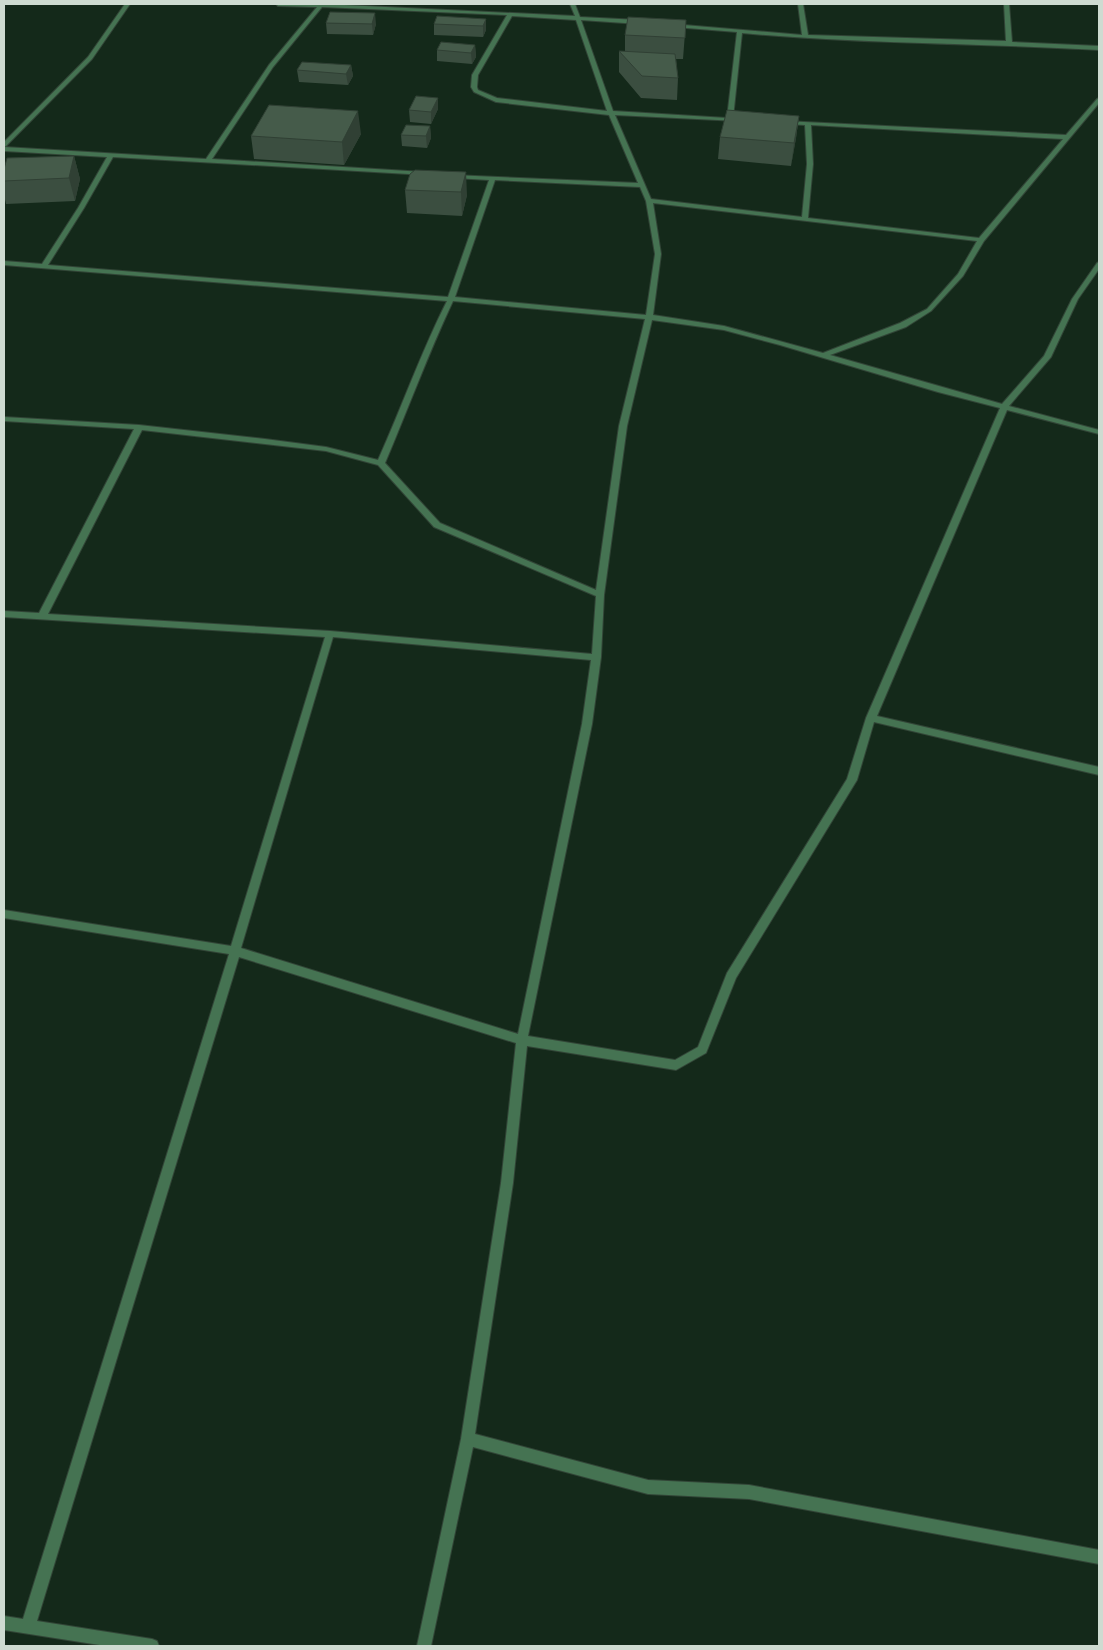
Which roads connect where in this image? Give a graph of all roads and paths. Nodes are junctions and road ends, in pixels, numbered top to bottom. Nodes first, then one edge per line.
1 (127, 4) edge
2 (278, 4) edge
3 (573, 4) edge
4 (801, 4) edge
5 (1007, 4) edge
6 (321, 5) edge
7 (510, 14) junction
8 (577, 17) junction
9 (644, 22) edge
10 (664, 24) edge
11 (740, 31) junction
12 (805, 37) junction
13 (1010, 43) junction
14 (1099, 48) edge
15 (1099, 100) edge
16 (611, 114) junction
17 (730, 119) junction
18 (740, 120) edge
19 (779, 122) edge
20 (808, 124) junction
21 (1067, 137) junction
22 (4, 145) edge
23 (4, 149) edge
24 (111, 155) junction
25 (208, 160) junction
26 (433, 175) edge
27 (443, 176) edge
28 (492, 179) junction
29 (642, 185) junction
30 (649, 201) junction
31 (805, 220) junction
32 (981, 240) junction
33 (4, 263) edge
34 (1099, 264) edge
35 (44, 266) junction
36 (451, 298) junction
37 (649, 317) junction
38 (823, 355) junction
39 (1004, 407) junction
40 (4, 419) edge
41 (139, 426) junction
42 (1099, 432) edge
43 (380, 463) junction
44 (600, 595) junction
45 (4, 614) edge
46 (42, 616) junction
47 (330, 634) junction
48 (596, 657) junction
49 (871, 718) junction
50 (1099, 771) edge
51 (4, 914) edge
52 (235, 951) junction
53 (522, 1040) junction
54 (468, 1439) junction
55 (1099, 1558) edge
56 (4, 1623) edge
57 (28, 1626) junction
58 (152, 1646) edge
59 (424, 1646) edge

1 - 22 street
2 - 6 street
3 - 8 street
4 - 12 street
5 - 13 street
6 - 7 street
6 - 25 street
7 - 8 street
7 - 16 street
8 - 9 street
8 - 16 street
10 - 11 street
11 - 12 street
11 - 17 street
12 - 13 street
13 - 14 street
15 - 21 street
16 - 17 street
16 - 29 street
17 - 18 street
19 - 20 street
20 - 21 street
20 - 31 street
21 - 32 street
23 - 24 street
24 - 25 street
24 - 35 street
25 - 26 street
27 - 28 street
28 - 29 street
28 - 36 street
29 - 30 street
30 - 31 street
30 - 37 street
31 - 32 street
32 - 38 street
33 - 35 street
34 - 39 street
35 - 36 street
36 - 37 street
36 - 43 street
37 - 38 street
37 - 44 street
38 - 39 street
39 - 42 street
39 - 49 street
40 - 41 street
41 - 43 street
41 - 46 street
43 - 44 street
44 - 48 street
45 - 46 street
46 - 47 street
47 - 48 street
47 - 52 street
48 - 53 street
49 - 50 street
49 - 53 street
51 - 52 street
52 - 53 street
52 - 57 street
53 - 54 street
54 - 55 street
54 - 59 street
56 - 57 street
57 - 58 street

